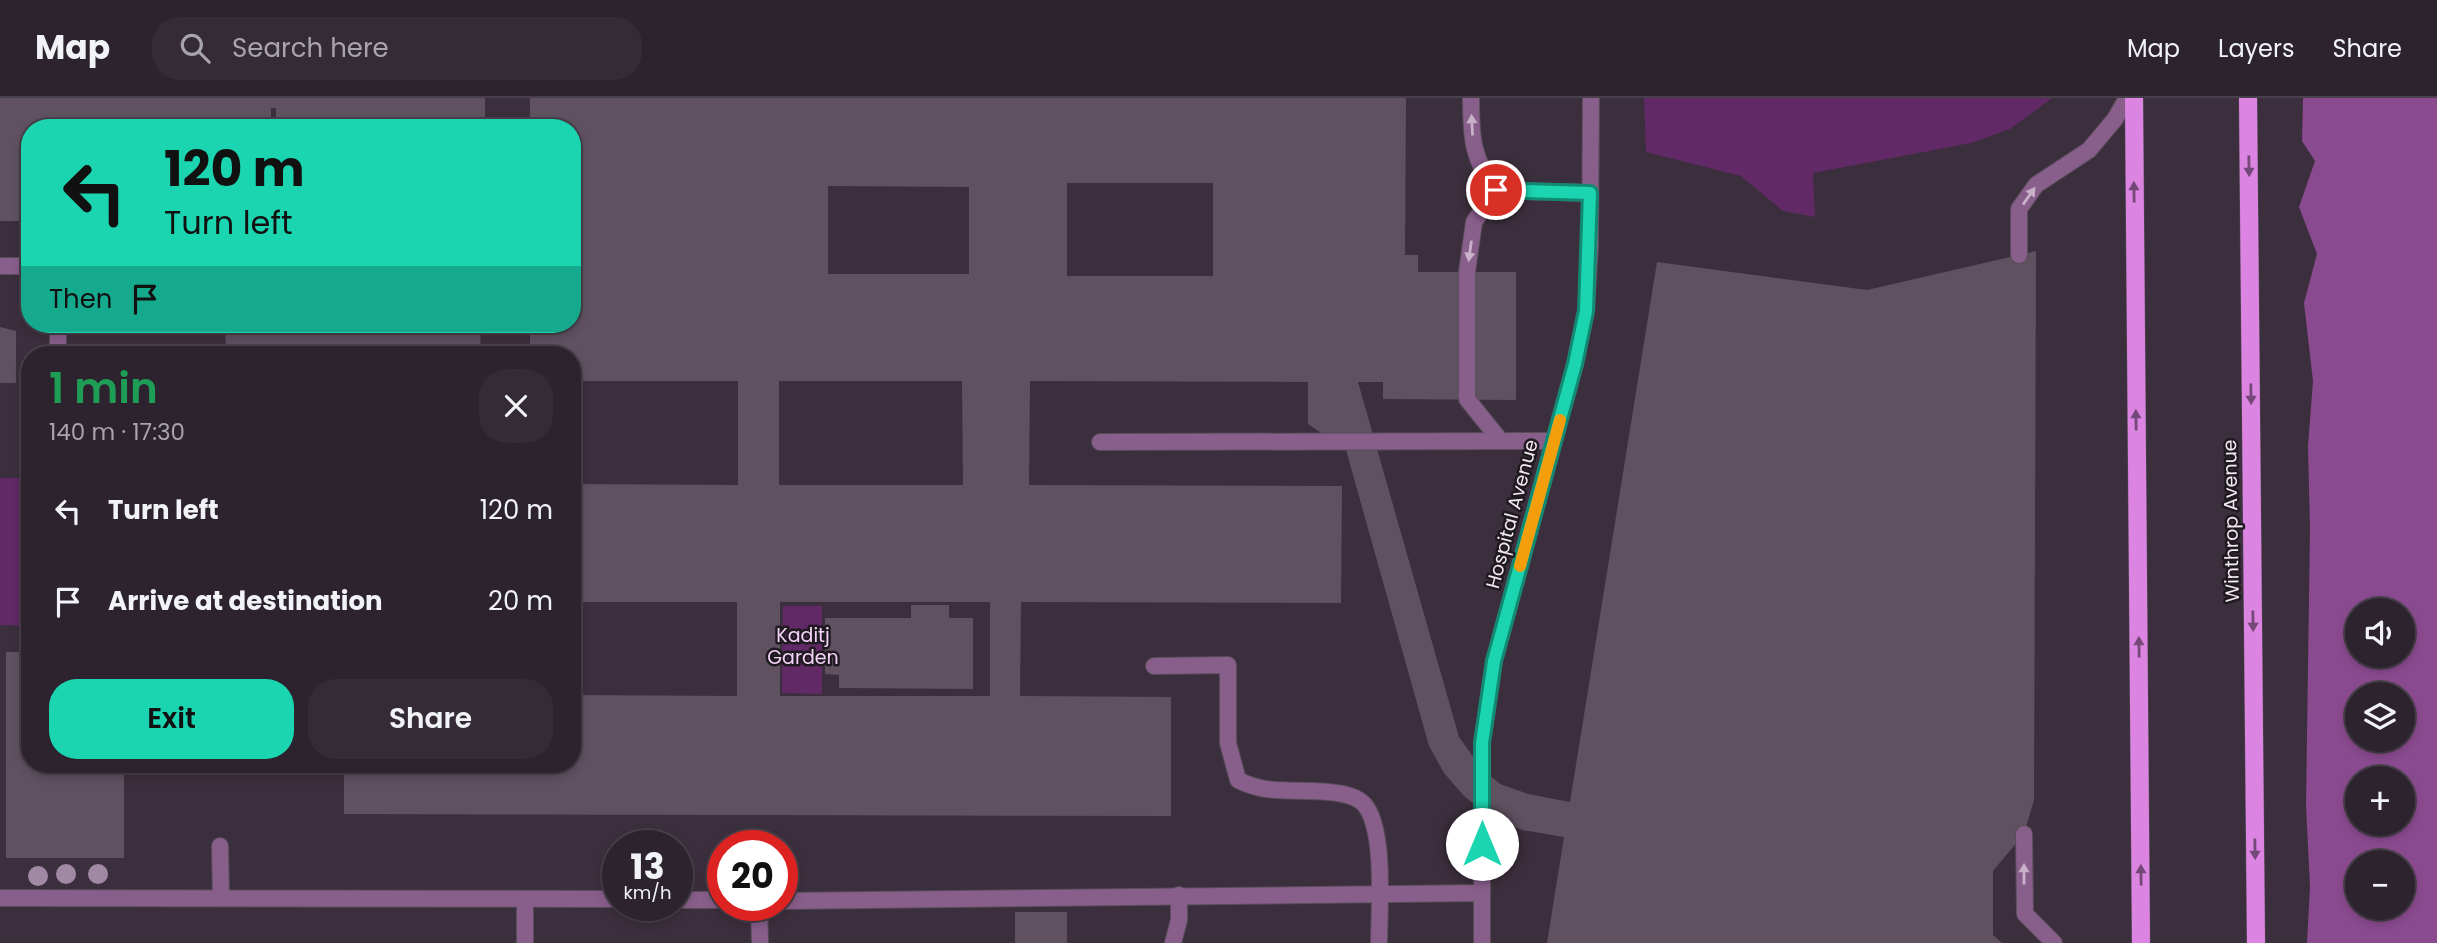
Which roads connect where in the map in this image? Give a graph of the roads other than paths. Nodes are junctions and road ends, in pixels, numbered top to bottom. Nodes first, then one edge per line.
1 (1471, 98) edge
2 (1591, 98) edge
3 (2127, 98) edge
4 (2134, 98) edge
5 (2248, 98) edge
6 (1496, 190) junction
7 (1590, 193) junction
8 (2019, 255) dead end
9 (0, 266) edge
10 (21, 266) edge
11 (1500, 440) junction
12 (1554, 441) junction
13 (1100, 442) dead end
14 (1154, 666) dead end
15 (2024, 834) dead end
16 (220, 846) dead end
17 (1482, 892) junction
18 (1379, 893) junction
19 (1179, 895) junction
20 (0, 898) edge
21 (221, 898) junction
22 (525, 899) junction
23 (602, 899) edge
24 (798, 901) edge
25 (759, 921) edge
26 (526, 943) edge
27 (760, 943) edge
28 (1173, 943) edge
29 (1379, 943) edge
30 (1482, 943) edge
31 (2054, 943) edge
32 (2141, 943) edge
33 (2256, 943) edge

6 -> 1 lane
2 - 7 lane, Hospital Avenue
8 -> 3 lane
32 -> 4 main road
5 -> 33 main road, Winthrop Avenue
6 - 7 lane
6 -> 11 lane
7 - 12 lane, Hospital Avenue
9 - 10 lane
11 - 12 lane
11 - 13 lane
12 - 17 lane, Hospital Avenue
14 - 18 lane
31 -> 15 lane
16 - 21 lane
17 - 18 lane
17 - 30 lane, Hospital Avenue
18 - 19 lane
18 - 29 lane
19 - 24 lane
19 - 28 lane
20 - 21 lane
21 - 22 lane
22 - 23 lane
22 - 26 lane
25 - 27 lane

